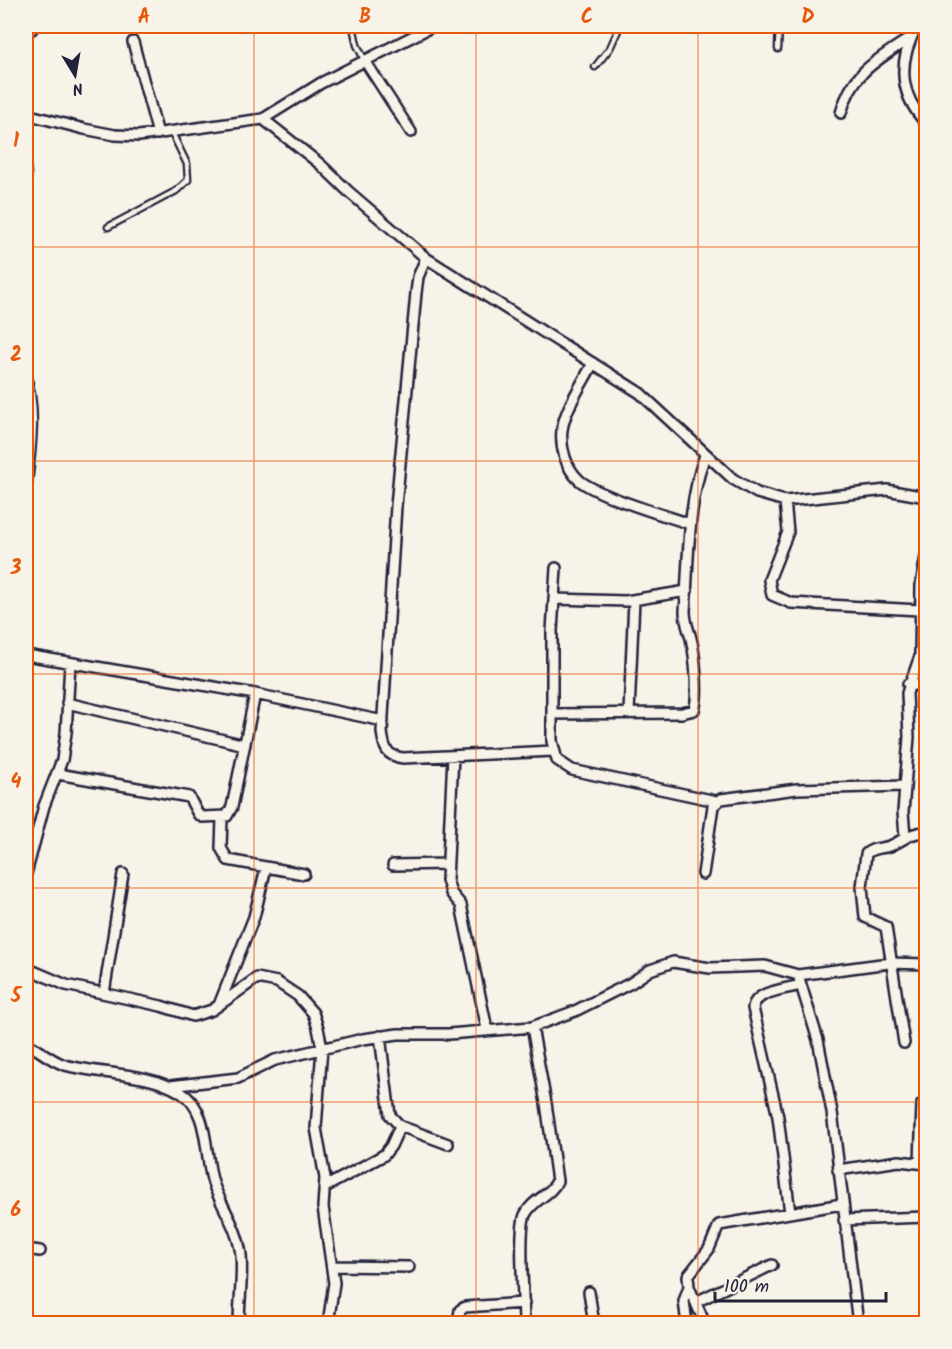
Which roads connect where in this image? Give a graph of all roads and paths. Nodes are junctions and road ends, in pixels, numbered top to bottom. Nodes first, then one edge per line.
1 (353, 26) edge
2 (434, 26) edge
3 (620, 26) edge
4 (779, 26) edge
5 (916, 26) edge
6 (910, 39) junction
7 (133, 42) dead end
8 (778, 49) dead end
9 (365, 61) junction
10 (595, 67) dead end
11 (841, 113) dead end
12 (26, 114) edge
13 (263, 119) junction
14 (927, 123) edge
15 (172, 132) junction
16 (411, 132) dead end
17 (158, 134) junction
18 (26, 149) edge
19 (26, 221) edge
20 (108, 227) dead end
21 (426, 258) junction
22 (592, 363) junction
23 (26, 370) edge
24 (705, 455) junction
25 (927, 497) edge
26 (785, 501) junction
27 (26, 513) edge
28 (690, 524) junction
29 (927, 556) edge
30 (556, 568) dead end
31 (687, 591) junction
32 (554, 599) junction
33 (634, 600) junction
34 (919, 610) junction
35 (26, 655) edge
36 (70, 663) junction
37 (908, 684) junction
38 (927, 686) edge
39 (255, 694) junction
40 (67, 703) junction
41 (629, 713) junction
42 (552, 714) junction
43 (383, 721) junction
44 (245, 745) junction
45 (553, 751) junction
46 (453, 756) junction
47 (58, 774) junction
48 (905, 786) junction
49 (716, 801) junction
50 (222, 818) junction
51 (927, 832) edge
52 (905, 836) junction
53 (447, 864) junction
54 (393, 865) dead end
55 (266, 868) junction
56 (26, 873) edge
57 (123, 874) dead end
58 (304, 874) dead end
59 (703, 874) dead end
60 (889, 963) junction
61 (927, 964) edge
62 (26, 968) edge
63 (798, 975) junction
64 (801, 985) junction
65 (104, 993) junction
66 (219, 1005) junction
67 (532, 1027) junction
68 (487, 1029) junction
69 (380, 1036) junction
70 (26, 1043) edge
71 (904, 1043) dead end
72 (322, 1048) junction
73 (170, 1086) junction
74 (922, 1104) dead end
75 (400, 1126) junction
76 (448, 1144) dead end
77 (923, 1163) edge
78 (838, 1170) junction
79 (325, 1187) junction
80 (842, 1204) junction
81 (790, 1213) junction
82 (927, 1217) edge
83 (844, 1220) junction
84 (26, 1249) edge
85 (40, 1251) dead end
86 (772, 1265) dead end
87 (333, 1266) junction
88 (409, 1267) dead end
89 (689, 1287) junction
90 (589, 1292) dead end
91 (696, 1302) junction
92 (524, 1303) junction
93 (239, 1323) edge
94 (328, 1323) edge
95 (458, 1323) edge
96 (524, 1323) edge
97 (594, 1323) edge
98 (687, 1323) edge
99 (705, 1323) edge
100 (858, 1323) edge

1 - 9 lane
2 - 9 street
3 - 10 lane
4 - 8 lane
5 - 6 street
6 - 11 street
6 - 14 street
7 - 17 street
9 - 13 street
9 - 16 street
12 - 17 street
13 - 15 street
13 - 21 street
15 - 17 street
15 - 20 lane
18 - 19 lane
21 - 22 street
21 - 43 street
22 - 24 street
22 - 28 street
23 - 27 lane
24 - 26 street
24 - 28 street
25 - 26 street
26 - 34 street
28 - 31 street
29 - 34 street
30 - 32 street
31 - 33 street
31 - 41 street
32 - 33 street
32 - 42 street
33 - 41 street
34 - 37 street
35 - 36 street
36 - 39 street
36 - 40 street
37 - 38 street
37 - 48 street
39 - 43 street
39 - 44 street
40 - 44 street
40 - 47 street
41 - 42 street
42 - 45 street
43 - 46 street
44 - 50 street
45 - 46 street
45 - 49 street
46 - 53 street
47 - 50 street
47 - 56 street
48 - 49 street
48 - 52 street
49 - 59 street
50 - 55 street
51 - 52 street
52 - 60 street
53 - 54 street
53 - 68 street
55 - 58 street
55 - 66 street
57 - 65 street
60 - 61 street
60 - 63 street
60 - 71 street
62 - 65 street
63 - 64 street
63 - 67 street
64 - 78 street
64 - 81 street
65 - 66 street
66 - 72 street
67 - 68 street
67 - 92 street
68 - 69 street
69 - 72 street
69 - 75 street
70 - 73 street
72 - 73 street
72 - 79 street
73 - 93 street
74 - 77 street
75 - 76 street
75 - 79 street
77 - 78 street
78 - 80 street
79 - 87 street
80 - 81 street
80 - 83 street
81 - 89 street
82 - 83 street
83 - 100 street
84 - 85 street
86 - 91 street
87 - 88 street
87 - 94 street
89 - 91 street
89 - 98 street
90 - 97 street
91 - 99 street
92 - 95 street
92 - 96 street

